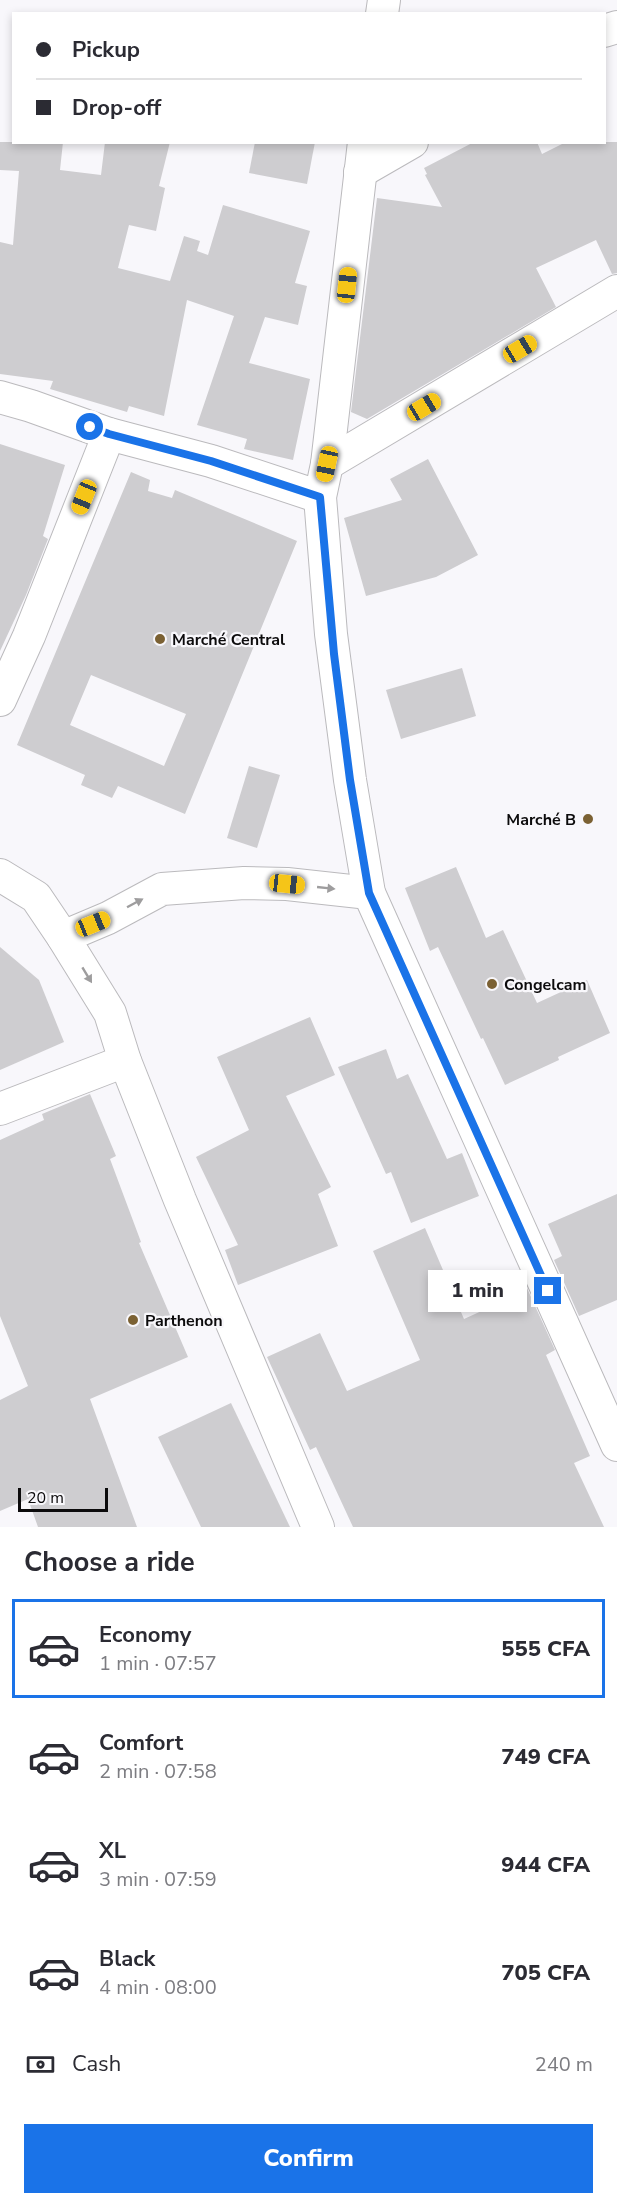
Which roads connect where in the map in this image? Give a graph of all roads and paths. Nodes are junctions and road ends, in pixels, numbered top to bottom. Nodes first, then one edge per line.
1 (404, 144) edge
2 (362, 157) edge
3 (617, 291) edge
4 (0, 398) edge
5 (109, 434) junction
6 (327, 464) junction
7 (320, 497) junction
8 (0, 700) edge
9 (0, 875) edge
10 (369, 893) junction
11 (63, 936) junction
12 (125, 1061) junction
13 (0, 1109) edge
14 (617, 1445) edge
15 (318, 1527) edge

1 - 2 street
2 - 6 street
3 - 6 street
4 - 5 street
5 - 7 street
5 - 8 street
6 - 7 street
7 - 10 street
9 - 11 street
11 -> 10 street
10 - 14 street
11 -> 12 street
12 - 13 street
12 - 15 street

